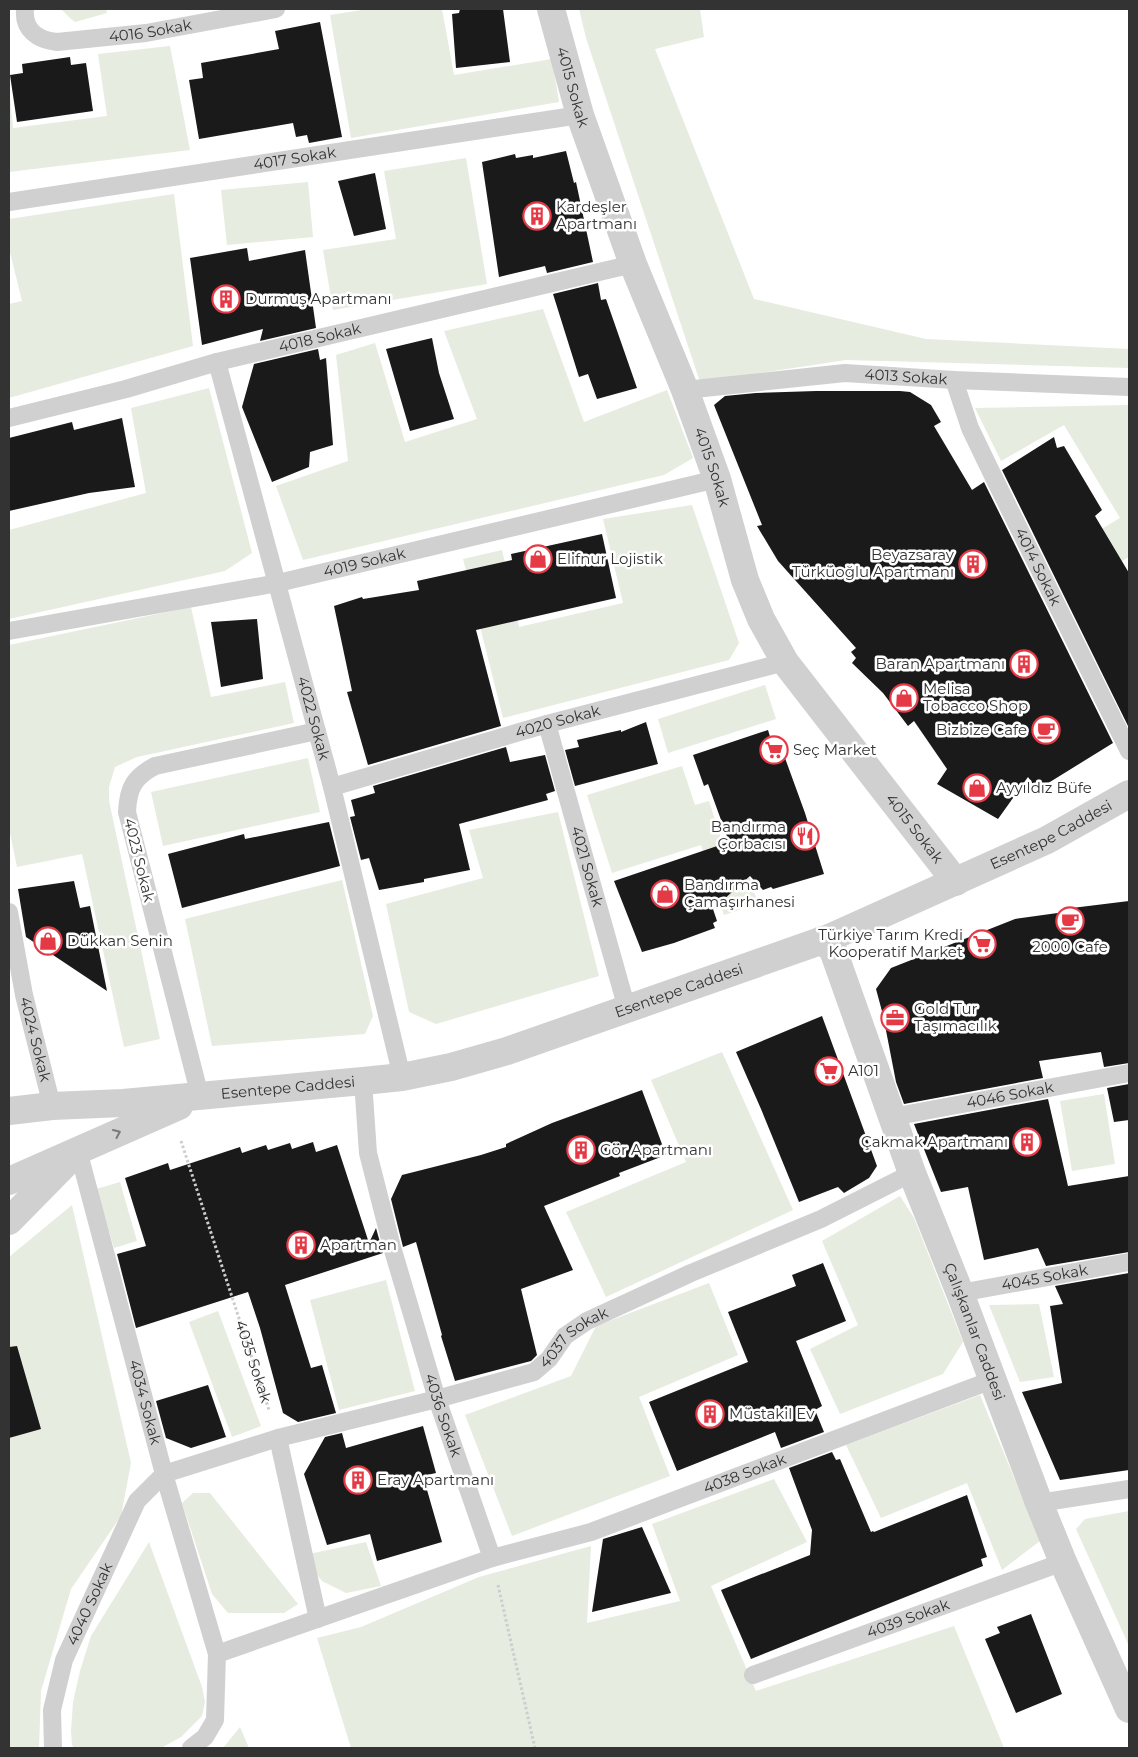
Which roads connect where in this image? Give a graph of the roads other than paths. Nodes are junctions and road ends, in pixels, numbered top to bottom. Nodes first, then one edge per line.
1 (25, 9) edge
2 (276, 9) edge
3 (551, 9) edge
4 (580, 115) junction
5 (9, 202) edge
6 (633, 264) junction
7 (217, 362) junction
8 (954, 380) junction
9 (1129, 386) edge
10 (685, 390) junction
11 (9, 418) edge
12 (717, 479) junction
13 (278, 582) junction
14 (9, 631) edge
15 (785, 662) junction
16 (547, 724) junction
17 (317, 731) junction
18 (1129, 751) edge
19 (332, 787) junction
20 (1129, 794) edge
21 (956, 882) junction
22 (9, 912) edge
23 (831, 941) junction
24 (627, 1009) junction
25 (1129, 1073) edge
26 (402, 1077) junction
27 (363, 1080) junction
28 (200, 1096) junction
29 (52, 1106) junction
30 (9, 1111) edge
31 (892, 1117) junction
32 (78, 1150) junction
33 (912, 1173) junction
34 (9, 1181) edge
35 (9, 1221) edge
36 (1129, 1262) edge
37 (960, 1294) junction
38 (992, 1380) junction
39 (437, 1399) junction
40 (278, 1438) junction
41 (164, 1474) junction
42 (1129, 1489) edge
43 (1039, 1503) junction
44 (492, 1558) junction
45 (1063, 1562) junction
46 (318, 1619) junction
47 (217, 1654) junction
48 (753, 1676) dead end
49 (1129, 1709) edge
50 (52, 1748) edge
51 (191, 1748) edge

1 - 2 lane, 4016 Sokak
3 - 4 street, 4015 Sokak
4 - 5 lane, 4017 Sokak
4 - 6 street, 4015 Sokak
6 - 7 lane, 4018 Sokak
6 - 10 street, 4015 Sokak
7 - 11 lane, 4018 Sokak
7 - 13 lane, 4022 Sokak
8 - 9 lane, 4013 Sokak
8 - 10 lane, 4013 Sokak
8 - 18 lane, 4014 Sokak
10 - 12 street, 4015 Sokak
12 - 13 lane, 4019 Sokak
12 - 15 street, 4015 Sokak
13 - 14 lane, 4019 Sokak
13 - 17 lane, 4022 Sokak
15 - 16 lane, 4020 Sokak
15 - 21 street, 4015 Sokak
16 - 19 lane, 4020 Sokak
16 - 24 lane, 4021 Sokak
17 - 19 lane, 4022 Sokak
17 - 28 lane, 4023 Sokak
19 - 26 lane, 4022 Sokak
20 - 21 street, Esentepe Caddesi
21 - 23 street, Esentepe Caddesi
22 - 29 lane, 4024 Sokak
23 - 24 street, Esentepe Caddesi
23 - 31 street, Çalışkanlar Caddesi
24 - 26 street, Esentepe Caddesi
25 - 31 lane, 4046 Sokak
26 - 27 street, Esentepe Caddesi
27 - 28 street, Esentepe Caddesi
27 - 39 lane, 4036 Sokak
28 - 29 street, Esentepe Caddesi
32 -> 28 street, Esentepe Caddesi
29 - 30 street, Esentepe Caddesi
31 - 33 street, Çalışkanlar Caddesi
32 - 34 street, Esentepe Caddesi
32 - 35 street
32 - 41 lane, 4034 Sokak
33 - 37 street, Çalışkanlar Caddesi
33 - 39 lane, 4037 Sokak
36 - 37 lane, 4045 Sokak
37 - 38 street, Çalışkanlar Caddesi
38 - 43 street, Çalışkanlar Caddesi
38 - 44 lane, 4038 Sokak
39 - 40 lane, 4037 Sokak
39 - 44 lane, 4036 Sokak
40 - 41 lane, 4037 Sokak
40 - 46 lane
41 - 47 lane, 4034 Sokak
41 - 50 lane, 4040 Sokak
42 - 43 lane
43 - 45 street, Çalışkanlar Caddesi
44 - 46 lane, 4038 Sokak
45 - 48 lane, 4039 Sokak
45 - 49 street, Çalışkanlar Caddesi
46 - 47 lane, 4038 Sokak
47 - 51 lane

